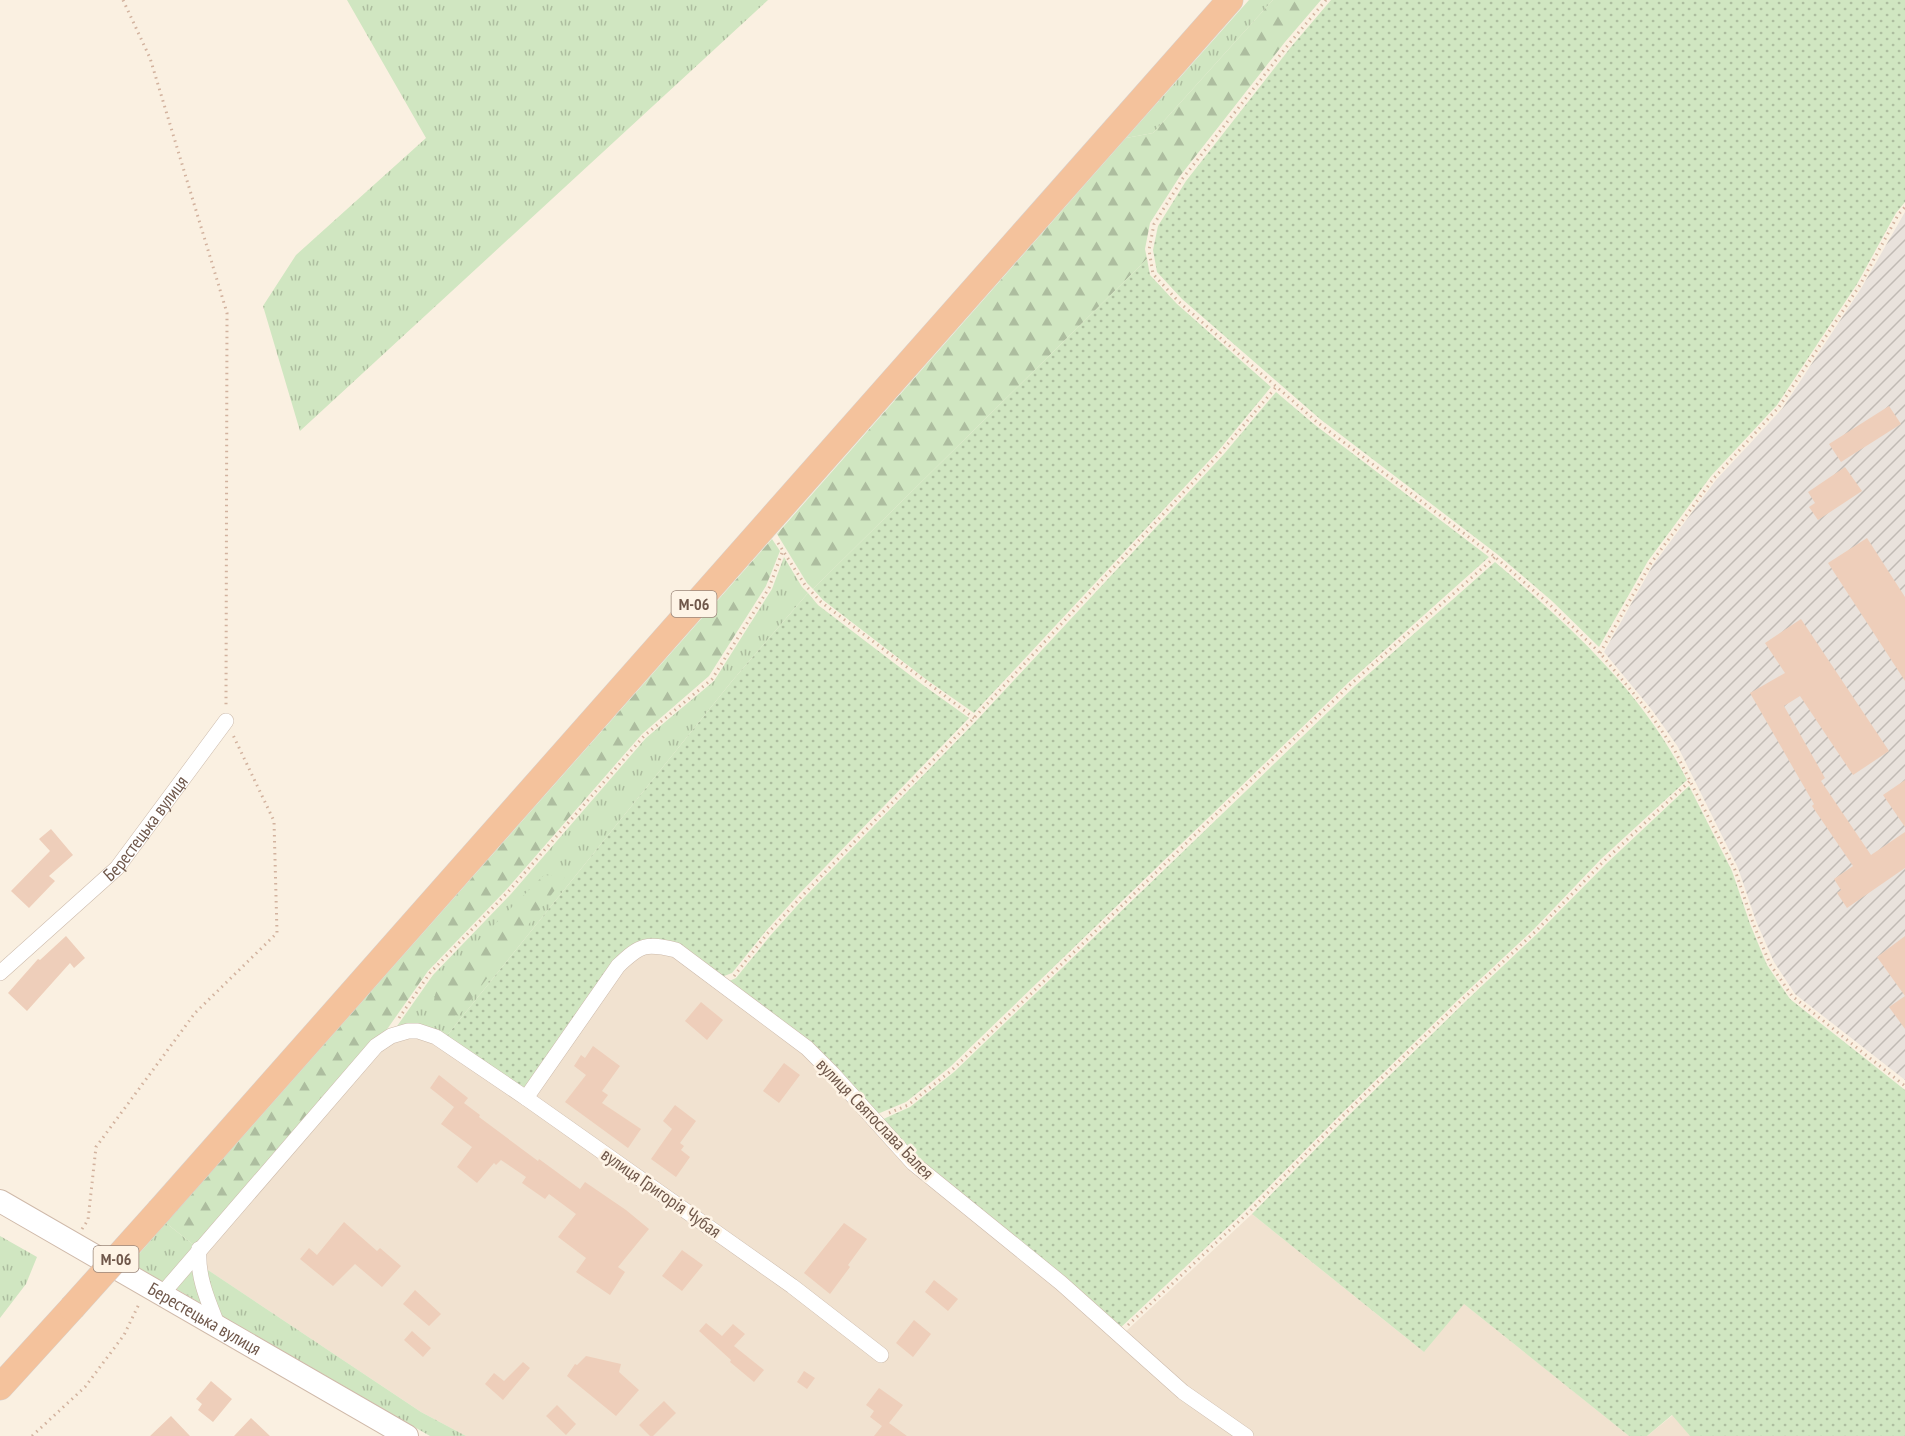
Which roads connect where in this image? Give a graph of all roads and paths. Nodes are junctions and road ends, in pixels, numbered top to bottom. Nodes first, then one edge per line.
1 (123, 0) edge
2 (1230, 0) edge
3 (1326, 0) edge
4 (1905, 207) edge
5 (1276, 387) junction
6 (766, 524) junction
7 (783, 550) junction
8 (1494, 557) junction
9 (1600, 653) junction
10 (974, 718) junction
11 (226, 721) junction
12 (1690, 781) junction
13 (0, 973) edge
14 (718, 982) junction
15 (384, 1041) junction
16 (1905, 1086) edge
17 (526, 1098) junction
18 (874, 1119) junction
19 (0, 1201) edge
20 (72, 1242) junction
21 (199, 1249) junction
22 (155, 1290) junction
23 (218, 1326) junction
24 (1118, 1334) junction
25 (881, 1355) dead end
26 (0, 1387) edge
27 (32, 1436) edge
28 (407, 1436) edge
29 (1246, 1436) edge

1 - 11 path
2 - 6 highway, М-06
3 - 5 path
4 - 9 path
5 - 8 path
5 - 10 path
6 - 7 path
6 - 26 highway, М-06, bridge
7 - 10 path
7 - 15 path
8 - 9 path
8 - 18 path
9 - 12 path
10 - 14 path
11 - 13 street, Берестецька вулиця
11 - 20 path
12 - 16 path
12 - 24 path
14 - 17 street, вулиця Святослава Балея
14 - 18 street, вулиця Святослава Балея
15 - 17 street, вулиця Григорія Чубая
15 - 21 street
17 - 25 street, вулиця Григорія Чубая
18 - 24 street, вулиця Святослава Балея
19 - 20 main road, Берестецька вулиця
20 - 22 main road, Берестецька вулиця
21 - 22 street
21 - 23 street
22 - 23 main road, Берестецька вулиця
22 - 27 path
23 - 28 main road, Берестецька вулиця
24 - 29 street, вулиця Святослава Балея

